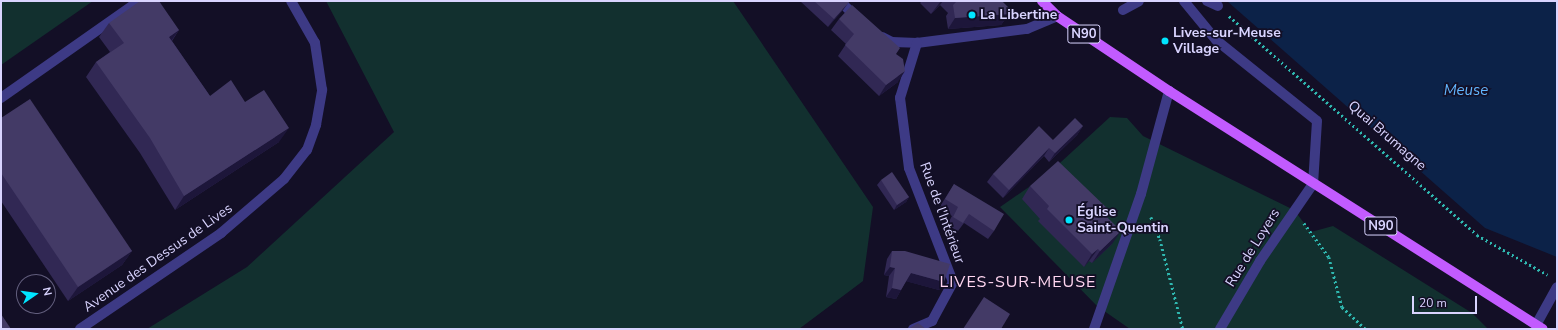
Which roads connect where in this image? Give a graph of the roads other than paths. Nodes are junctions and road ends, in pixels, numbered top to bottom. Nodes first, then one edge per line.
1 (139, 1) edge
2 (291, 1) edge
3 (840, 1) edge
4 (1042, 1) edge
5 (1139, 1) edge
6 (1184, 1) edge
7 (1207, 1) edge
8 (1218, 6) road end
9 (1123, 10) dead end
10 (1057, 16) junction
11 (917, 43) junction
12 (1169, 91) junction
13 (1, 98) edge
14 (1313, 184) junction
15 (1557, 287) edge
16 (1540, 327) edge
17 (80, 329) edge
18 (913, 329) edge
19 (1094, 329) edge
20 (1220, 329) edge

1 - 13 street
2 - 17 street, Avenue des Dessus de Lives
3 - 11 street
4 - 10 main road, N90
5 - 9 street
6 - 14 street
7 - 8 street
10 - 11 street
10 - 12 main road, N90
11 - 18 street, Rue de l'Intérieur
12 - 14 main road, N90
12 - 19 street
14 - 16 main road, N90
14 - 20 street, Rue de Loyers
15 - 16 street

